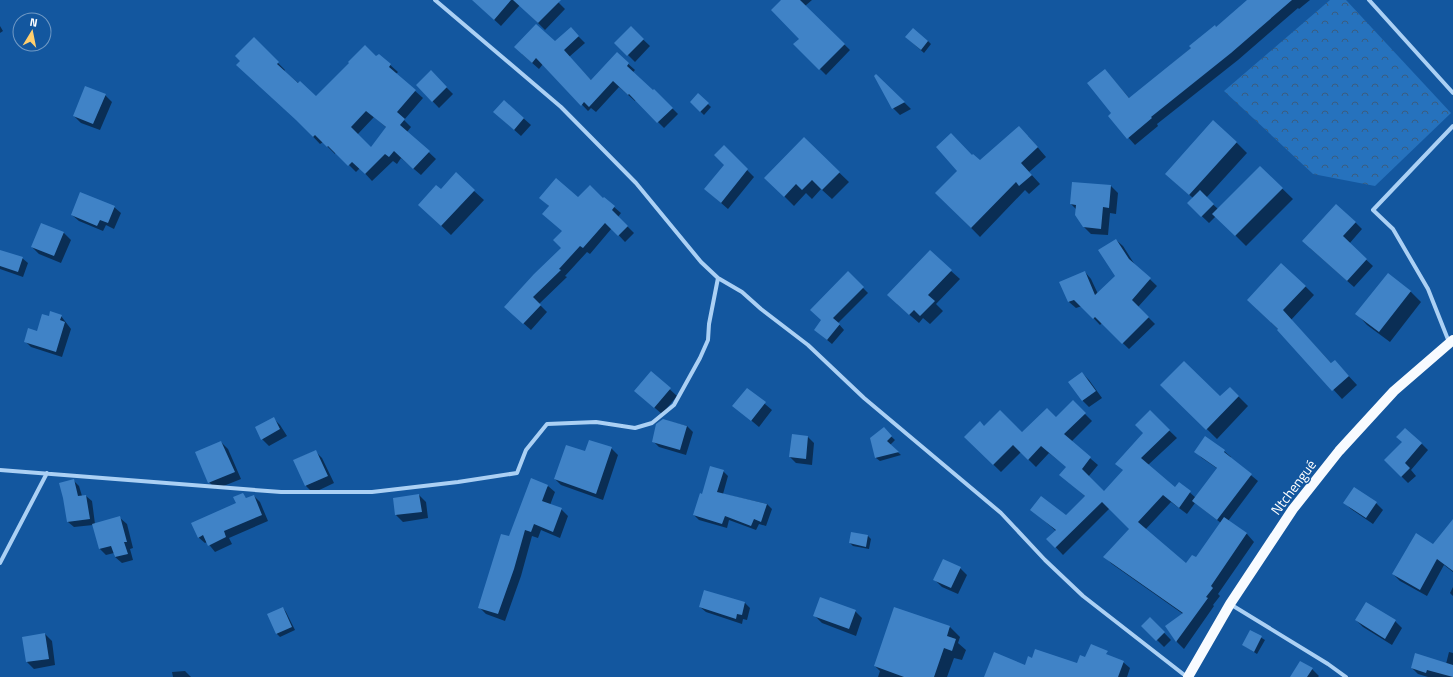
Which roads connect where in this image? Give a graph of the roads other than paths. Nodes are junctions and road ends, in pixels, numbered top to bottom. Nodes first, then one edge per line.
1 (435, 0) edge
2 (1369, 0) edge
3 (1453, 93) edge
4 (1453, 126) edge
5 (718, 278) junction
6 (1451, 341) edge
7 (0, 470) edge
8 (46, 473) junction
9 (0, 562) edge
10 (1230, 604) junction
11 (1188, 677) edge
12 (1346, 677) edge

1 - 5 street
2 - 3 street
4 - 6 street
5 - 8 street
5 - 11 street
6 - 10 main road, Ntchengué
7 - 8 street
8 - 9 street
10 - 11 main road, Ntchengué
10 - 12 street

